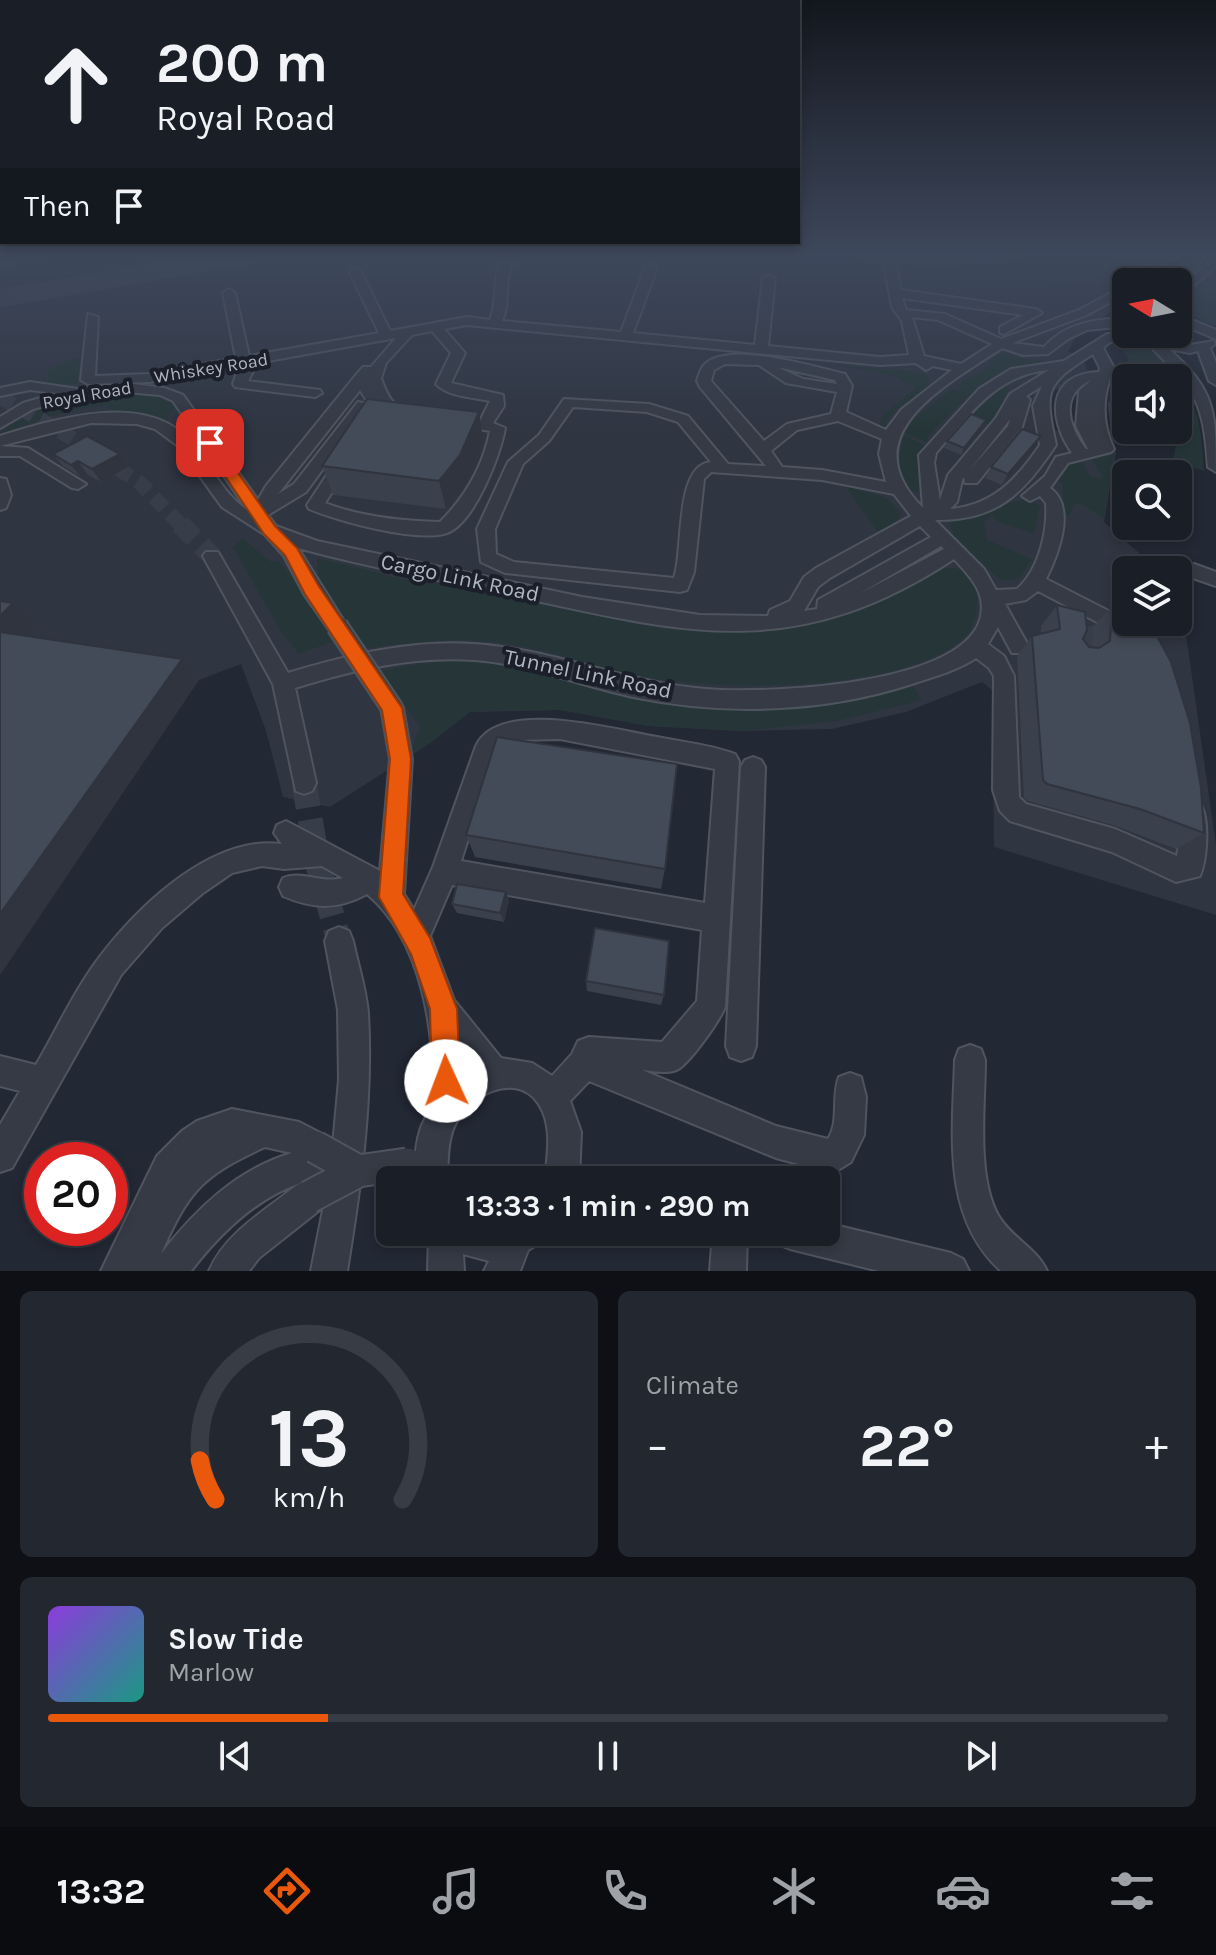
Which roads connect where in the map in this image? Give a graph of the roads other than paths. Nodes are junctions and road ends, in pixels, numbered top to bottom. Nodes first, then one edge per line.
1 (235, 312) edge
2 (375, 312) edge
3 (501, 312) edge
4 (635, 312) edge
5 (766, 312) edge
6 (1031, 312) edge
7 (1081, 312) edge
8 (903, 313) joint
9 (92, 317) dead end
10 (495, 323) junction
11 (1112, 323) edge
12 (434, 325) junction
13 (1192, 326) edge
14 (404, 331) junction
15 (1072, 331) junction
16 (386, 335) junction
17 (626, 336) junction
18 (1112, 337) edge
19 (997, 340) junction
20 (1210, 340) edge
21 (1096, 347) junction
22 (1158, 348) edge
23 (394, 350) junction
24 (762, 356) junction
25 (248, 359) junction
26 (919, 359) junction
27 (965, 369) junction
28 (1059, 370) junction
29 (1102, 378) junction
30 (1216, 381) edge
31 (358, 383) junction
32 (946, 384) junction
33 (0, 392) edge
34 (92, 393) junction
35 (315, 393) dead end
36 (839, 414) junction
37 (0, 424) edge
38 (484, 425) junction
39 (892, 438) junction
40 (0, 441) edge
41 (763, 449) junction
42 (0, 451) edge
43 (1089, 452) junction
44 (722, 466) junction
45 (1216, 467) edge
46 (776, 470) junction
47 (0, 483) edge
48 (78, 484) dead end
49 (899, 490) junction
50 (1041, 490) junction
51 (0, 504) edge
52 (995, 504) junction
53 (252, 515) junction
54 (926, 516) junction
55 (270, 530) junction
56 (949, 544) junction
57 (212, 556) tunnel mouth
58 (1194, 571) dead end
59 (1216, 579) edge
60 (1036, 582) junction
61 (992, 597) junction
62 (758, 623) junction
63 (1141, 643) edge
64 (976, 646) junction
65 (1019, 647) dead end
66 (283, 683) junction
67 (753, 767) dead end
68 (304, 783) tunnel mouth
69 (1188, 792) edge
70 (286, 833) dead end
71 (322, 854) junction
72 (445, 871) junction
73 (368, 878) junction
74 (292, 887) dead end
75 (391, 897) junction
76 (718, 919) junction
77 (415, 938) junction
78 (339, 941) tunnel mouth
79 (443, 1009) junction
80 (741, 1046) dead end
81 (970, 1060) dead end
82 (583, 1065) junction
83 (0, 1071) edge
84 (492, 1071) junction
85 (44, 1082) junction
86 (850, 1088) dead end
87 (553, 1097) junction
88 (447, 1105) junction
89 (260, 1133) junction
90 (0, 1156) edge
91 (422, 1166) edge
92 (564, 1166) edge
93 (376, 1167) edge
94 (327, 1168) junction
95 (840, 1245) edge
96 (446, 1246) edge
97 (516, 1246) edge
98 (729, 1246) edge
99 (187, 1256) edge
100 (940, 1270) edge
101 (119, 1271) edge
102 (133, 1271) edge
103 (169, 1271) edge
104 (227, 1271) edge
105 (329, 1271) edge
106 (446, 1271) edge
107 (502, 1271) edge
108 (728, 1271) edge
109 (1029, 1271) edge

1 - 25 street
2 - 16 street
3 - 10 street
4 - 17 street
5 - 24 street
6 - 19 street
7 - 19 street
8 - 19 street
8 - 26 street
9 - 25 street, Whiskey Road
10 - 12 street, Whiskey Road
10 - 17 street, Whiskey Road
11 - 15 street
12 - 14 street, Whiskey Road
12 - 38 street
13 - 20 street
14 - 16 street, Whiskey Road
14 - 23 street
15 - 19 street
15 - 21 street
16 - 25 street, Whiskey Road
17 - 24 street, Whiskey Road
18 - 21 street
19 - 27 street
20 - 30 street
21 - 28 street
21 - 29 street
22 - 45 street
23 - 31 street
23 - 38 street
24 - 26 street, Whiskey Road
24 - 36 street
24 - 41 street
25 - 35 street
26 - 27 street, Whiskey Road
26 - 32 street
27 - 32 street
28 - 52 street
28 - 54 street
28 - 54 street
29 - 43 street
29 - 43 street
31 - 38 street
31 - 53 street
31 - 53 street
32 - 39 street
33 - 34 street
34 - 37 street, Royal Road
34 - 53 street, Royal Road
36 - 39 street
36 - 41 street
39 - 49 street
40 - 53 street, Cargo Link Road
41 - 46 street
42 - 48 street
43 - 50 street
44 - 44 street
44 - 46 street
46 - 49 street
47 - 51 street
49 - 54 street
50 - 52 street
50 - 60 street
52 - 54 street
53 - 55 street, Cargo Link Road
54 - 56 street
54 - 62 street
55 - 62 street, Cargo Link Road
55 - 75 street, bridge
56 - 61 street
56 - 62 street, Cargo Link Road
57 - 66 street
58 - 59 street
60 - 61 street
60 - 63 street
61 - 64 street
61 - 65 street
64 - 66 street, Tunnel Link Road
64 - 69 street
66 - 68 street
67 - 80 street
70 - 71 street
71 - 73 street
71 - 85 street
72 - 76 street
72 - 76 street
72 - 77 street
73 - 74 street
73 - 75 street
75 - 77 street
76 - 82 street
77 - 79 street
78 - 105 street
79 - 84 street
79 - 88 street
81 - 109 street
82 - 86 street
82 - 87 street
83 - 85 street
84 - 87 street
84 - 88 street
85 - 90 street
87 - 92 street
88 - 91 street
89 - 94 street
89 - 101 street
89 - 102 street
93 - 94 street, bridge
94 - 99 street
94 - 104 street
95 - 100 street
96 - 106 street
97 - 107 street
98 - 108 street
99 - 103 street

